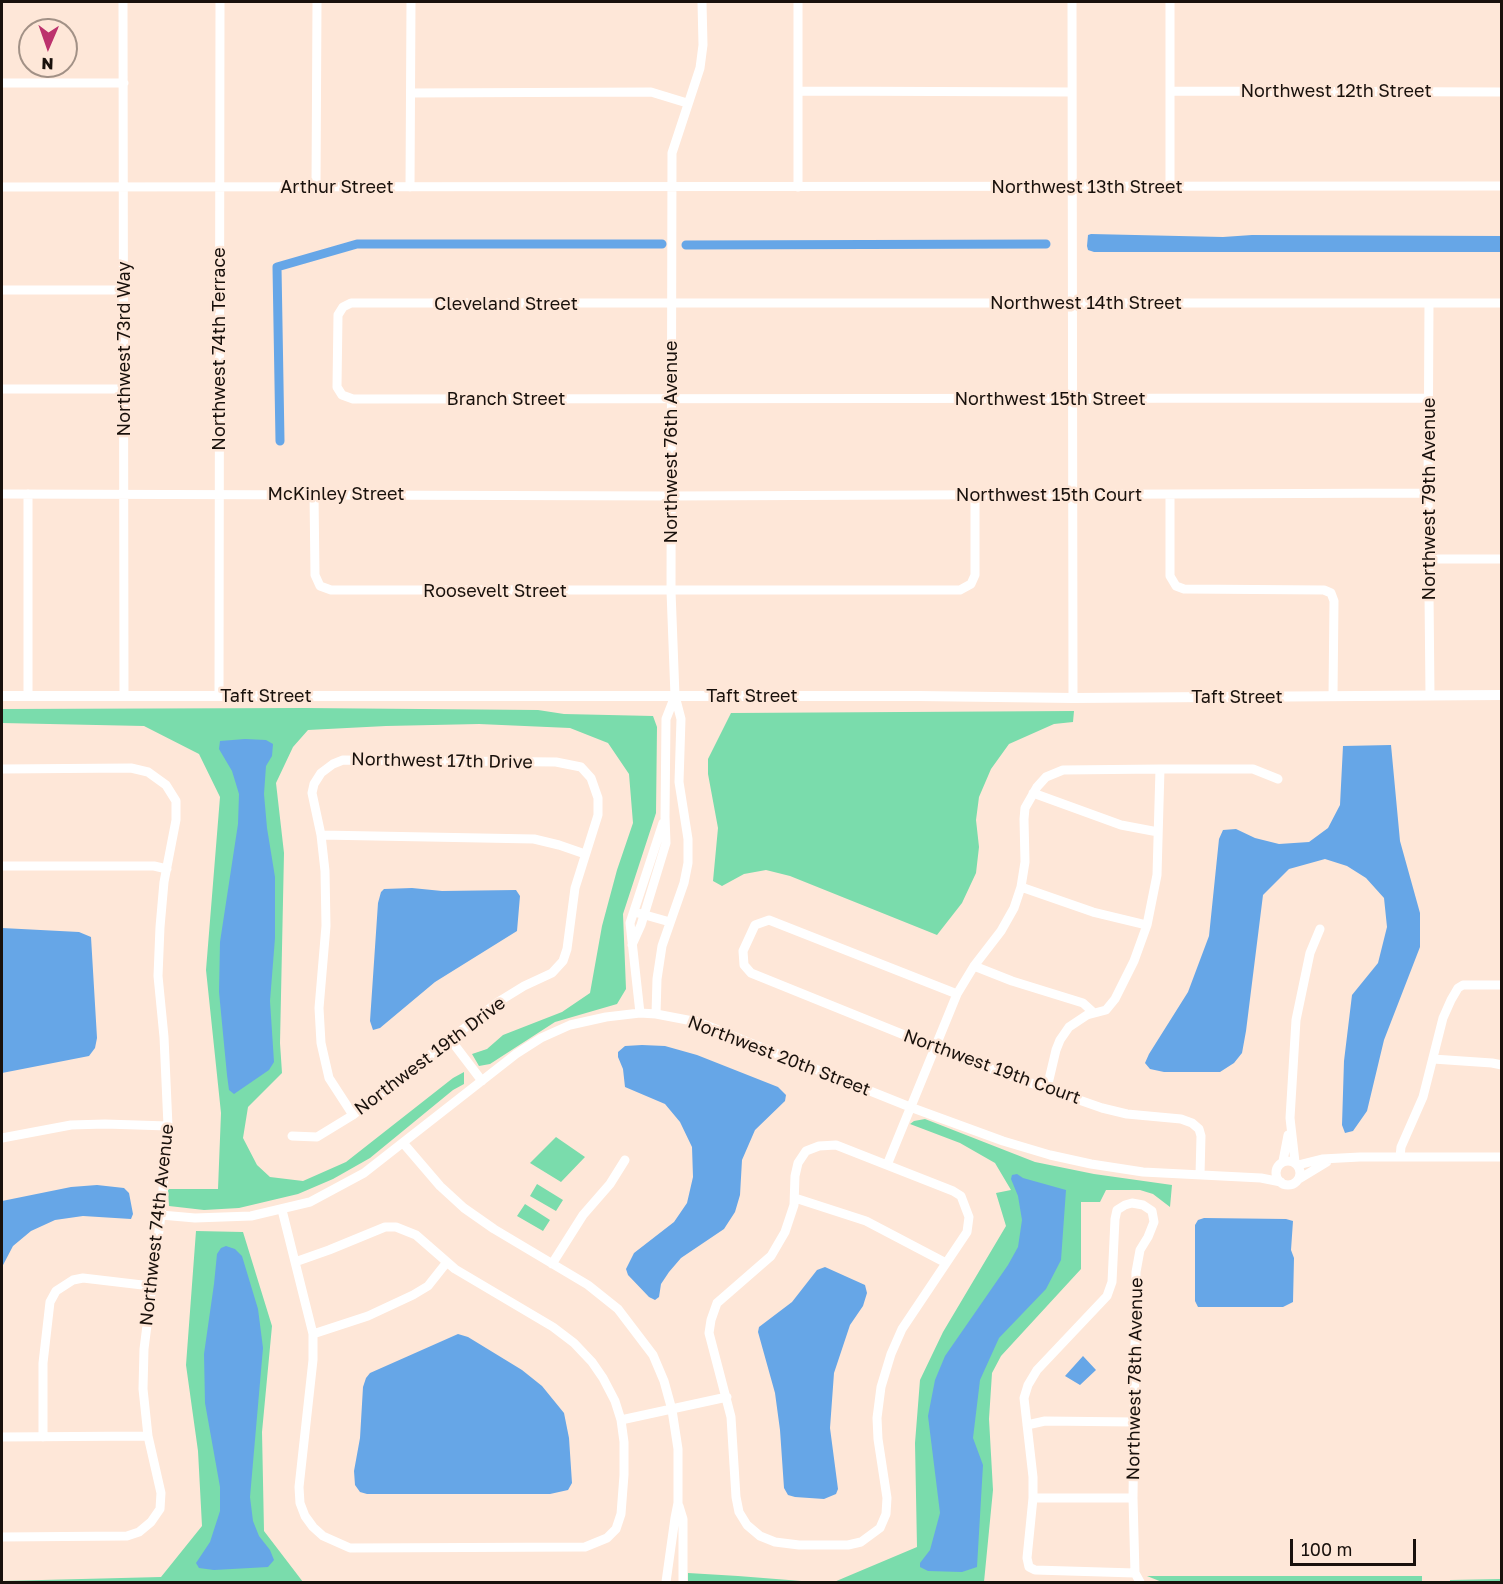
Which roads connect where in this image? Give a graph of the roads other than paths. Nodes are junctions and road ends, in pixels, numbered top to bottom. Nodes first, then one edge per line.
1 (123, 2) edge
2 (220, 2) edge
3 (317, 2) edge
4 (411, 2) edge
5 (702, 2) edge
6 (798, 2) edge
7 (1072, 2) edge
8 (1170, 2) edge
9 (2, 83) edge
10 (124, 83) junction
11 (799, 91) junction
12 (1171, 91) junction
13 (1072, 92) junction
14 (1502, 92) edge
15 (411, 93) junction
16 (687, 103) junction
17 (1502, 186) edge
18 (2, 187) edge
19 (123, 187) junction
20 (219, 187) junction
21 (316, 187) junction
22 (410, 187) junction
23 (798, 187) junction
24 (1073, 187) junction
25 (1170, 187) junction
26 (672, 188) junction
27 (2, 290) edge
28 (124, 290) junction
29 (1072, 303) junction
30 (1429, 303) junction
31 (1502, 303) edge
32 (671, 305) junction
33 (2, 389) edge
34 (123, 389) junction
35 (342, 395) joint
36 (1429, 398) junction
37 (671, 399) junction
38 (1072, 400) junction
39 (124, 493) junction
40 (1428, 493) junction
41 (2, 494) edge
42 (28, 494) junction
43 (220, 494) junction
44 (314, 494) junction
45 (1072, 494) junction
46 (975, 495) junction
47 (1170, 495) junction
48 (671, 496) junction
49 (1429, 559) junction
50 (1502, 559) edge
51 (671, 591) junction
52 (1502, 694) edge
53 (1430, 695) junction
54 (2, 696) edge
55 (28, 696) junction
56 (124, 696) junction
57 (219, 696) junction
58 (675, 696) junction
59 (1333, 696) junction
60 (1073, 698) junction
61 (2, 769) edge
62 (1160, 769) junction
63 (1278, 779) dead end
64 (1033, 793) junction
65 (665, 818) junction
66 (1158, 832) junction
67 (321, 835) junction
68 (585, 854) junction
69 (2, 866) edge
70 (167, 869) junction
71 (1022, 887) junction
72 (634, 911) junction
73 (644, 914) junction
74 (670, 922) junction
75 (1147, 925) junction
76 (1320, 929) dead end
77 (632, 945) junction
78 (974, 966) junction
79 (1502, 985) edge
80 (957, 994) junction
81 (640, 1013) junction
82 (1094, 1013) junction
83 (656, 1014) junction
84 (450, 1039) junction
85 (934, 1047) junction
86 (1433, 1059) junction
87 (1502, 1065) edge
88 (482, 1081) junction
89 (1047, 1088) junction
90 (910, 1107) junction
91 (353, 1115) junction
92 (1290, 1118) junction
93 (168, 1126) junction
94 (292, 1136) dead end
95 (2, 1138) edge
96 (404, 1144) junction
97 (1400, 1157) junction
98 (1502, 1157) edge
99 (1335, 1159) junction
100 (625, 1160) dead end
101 (1280, 1164) junction
102 (1297, 1164) junction
103 (886, 1165) junction
104 (1200, 1175) junction
105 (1229, 1177) junction
106 (1299, 1179) junction
107 (1281, 1182) junction
108 (795, 1198) junction
109 (282, 1210) junction
110 (161, 1215) junction
111 (295, 1262) junction
112 (447, 1262) junction
113 (946, 1263) junction
114 (552, 1264) junction
115 (151, 1286) junction
116 (313, 1334) junction
117 (727, 1396) junction
118 (672, 1410) junction
119 (621, 1420) junction
120 (1134, 1422) junction
121 (1027, 1425) junction
122 (148, 1436) junction
123 (2, 1437) edge
124 (43, 1437) junction
125 (1033, 1498) junction
126 (1133, 1498) junction
127 (678, 1503) junction
128 (2, 1537) edge
129 (1136, 1573) junction
130 (666, 1582) edge
131 (683, 1582) edge
132 (1140, 1582) edge
133 (1147, 1582) edge

1 - 10 street, Northwest 73rd Way
2 - 20 street, Northwest 74th Terrace
3 - 21 street
4 - 15 street
5 - 16 street, Northwest 76th Avenue
6 - 11 street
7 - 13 street
8 - 12 street
9 - 10 street
10 - 19 street, Northwest 73rd Way
11 - 13 street
11 - 23 street
12 - 14 street, Northwest 12th Street
12 - 25 street
13 - 24 street
15 - 16 street
15 - 22 street
16 - 26 street, Northwest 76th Avenue
17 - 25 street, Northwest 13th Street
18 - 19 street, Arthur Street
19 - 20 street, Arthur Street
19 - 28 street, Northwest 73rd Way
20 - 21 street, Arthur Street
20 - 43 street, Northwest 74th Terrace
21 - 22 street, Arthur Street
22 - 26 street, Arthur Street
23 - 24 street, Northwest 13th Street
23 - 26 street, Northwest 13th Street
24 - 25 street, Northwest 13th Street
24 - 29 street
26 - 32 street, Northwest 76th Avenue
27 - 28 street
28 - 34 street, Northwest 73rd Way
29 - 30 street, Northwest 14th Street
29 - 32 street, Northwest 14th Street
29 - 38 street
30 - 31 street, Northwest 14th Street
30 - 36 street, Northwest 79th Avenue
32 - 35 street, Cleveland Street
32 - 37 street, Northwest 76th Avenue
33 - 34 street
34 - 39 street, Northwest 73rd Way
35 - 37 street, Branch Street
36 - 38 street, Northwest 15th Street
36 - 40 street, Northwest 79th Avenue
37 - 38 street, Northwest 15th Street
37 - 48 street, Northwest 76th Avenue
38 - 45 street
39 - 42 street, McKinley Street
39 - 43 street, McKinley Street
39 - 56 street, Northwest 73rd Way
40 - 47 street, Northwest 15th Court
40 - 49 street, Northwest 79th Avenue
41 - 42 street, McKinley Street
42 - 55 street
43 - 44 street, McKinley Street
43 - 57 street, Northwest 74th Terrace
44 - 48 street, McKinley Street
44 - 51 street, Roosevelt Street
45 - 46 street, Northwest 15th Court
45 - 47 street, Northwest 15th Court
45 - 60 street
46 - 48 street, Northwest 15th Court
46 - 51 street, Roosevelt Street
47 - 59 street
48 - 51 street, Northwest 76th Avenue
49 - 50 street
49 - 53 street, Northwest 79th Avenue
51 - 58 street, Northwest 76th Avenue
52 - 53 street, Taft Street
53 - 59 street, Taft Street
54 - 55 street, Taft Street
55 - 56 street, Taft Street
56 - 57 street, Taft Street
57 - 58 street, Taft Street
58 - 60 street, Taft Street
58 - 65 street, Northwest 76th Avenue
58 - 74 street, Northwest 76th Avenue
59 - 60 street, Taft Street
61 - 70 street, Northwest 74th Avenue
62 - 63 street
62 - 64 street
62 - 66 street
64 - 66 street
64 - 71 street
65 - 72 street, Northwest 76th Avenue
65 - 73 street, Northwest 76th Avenue
66 - 75 street
67 - 68 street
67 - 68 street, Northwest 17th Drive
67 - 91 street
68 - 84 street, Northwest 19th Drive
69 - 70 street
70 - 93 street, Northwest 74th Avenue
71 - 75 street
71 - 78 street
72 - 73 street
72 - 77 street, Northwest 76th Avenue
73 - 74 street
73 - 77 street, Northwest 76th Avenue
74 - 83 street, Northwest 76th Avenue
75 - 82 street
76 - 92 street
77 - 81 street, Northwest 76th Avenue
78 - 80 street
78 - 82 street
79 - 86 street
80 - 85 street
80 - 85 street, Northwest 19th Court
81 - 83 street, Northwest 20th Street
81 - 88 street, Northwest 20th Street
82 - 89 street
83 - 90 street, Northwest 20th Street
84 - 88 street
84 - 91 street, Northwest 19th Drive
85 - 89 street, Northwest 19th Court
85 - 90 street
86 - 87 street
86 - 97 street
88 - 96 street, Northwest 20th Street
89 - 104 street, Northwest 19th Court
90 - 103 street
90 - 104 street, Northwest 20th Street
91 - 94 street, Northwest 19th Drive
92 - 101 street
92 - 102 street
93 - 95 street
93 - 110 street, Northwest 74th Avenue
96 - 109 street, Northwest 20th Street
96 - 114 street
97 - 98 street
97 - 99 street
99 - 102 street
99 - 106 street
100 - 114 street
101 - 102 street
101 - 105 street, Northwest 20th Street
101 - 107 street
102 - 106 street
103 - 108 street
103 - 113 street
104 - 105 street, Northwest 20th Street
105 - 107 street, Northwest 20th Street
106 - 107 street
108 - 113 street
108 - 117 street
109 - 110 street, Northwest 20th Street
109 - 111 street
110 - 115 street, Northwest 74th Avenue
111 - 112 street
111 - 116 street
112 - 116 street
112 - 119 street
113 - 117 street
114 - 118 street
115 - 122 street, Northwest 74th Avenue
115 - 124 street
116 - 119 street
117 - 118 street
118 - 119 street
118 - 127 street
120 - 121 street
120 - 121 street, Northwest 78th Avenue
120 - 126 street, Northwest 78th Avenue
121 - 125 street
122 - 124 street
122 - 128 street, Northwest 74th Avenue
123 - 124 street
125 - 126 street
125 - 129 street
126 - 129 street, Northwest 78th Avenue
127 - 130 street
127 - 131 street
129 - 132 street, Northwest 78th Avenue
129 - 133 street

